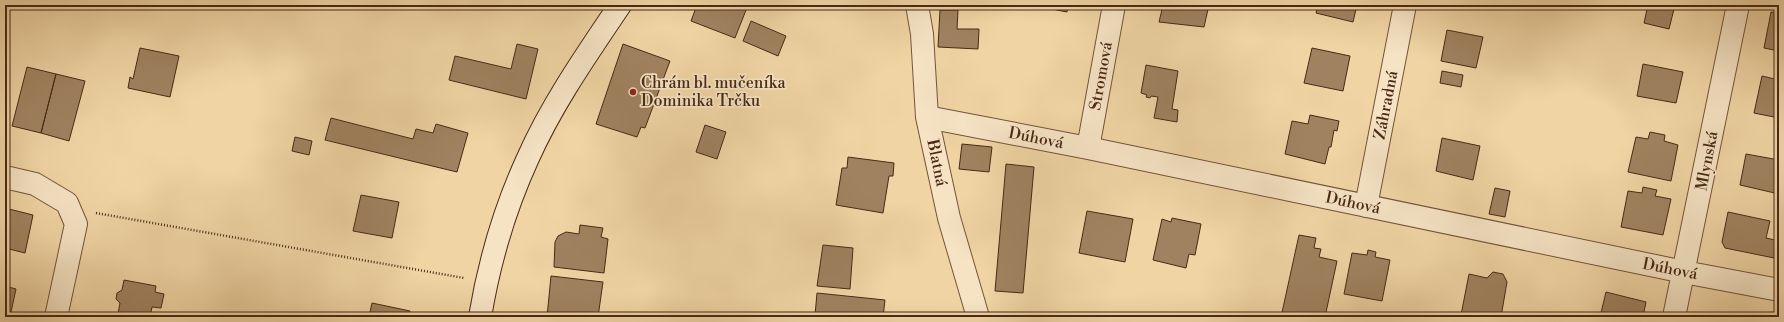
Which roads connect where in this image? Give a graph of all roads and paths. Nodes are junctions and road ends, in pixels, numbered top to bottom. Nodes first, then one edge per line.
1 (620, 5) edge
2 (917, 5) edge
3 (1114, 5) edge
4 (1405, 5) edge
5 (1738, 5) edge
6 (928, 117) junction
7 (1088, 148) junction
8 (5, 177) edge
9 (1366, 206) junction
10 (70, 210) junction
11 (1684, 272) junction
12 (487, 284) junction
13 (1779, 290) edge
14 (56, 317) edge
15 (480, 317) edge
16 (978, 317) edge
17 (1674, 317) edge

1 - 12 street
2 - 6 street, Blatná
3 - 7 street, Stromová
4 - 9 street, Záhradná
5 - 11 street, Mlynská
6 - 7 street, Dúhová
6 - 16 street, Blatná
7 - 9 street, Dúhová
8 - 10 street
9 - 11 street, Dúhová
10 - 12 path
10 - 14 street
11 - 13 street, Dúhová
11 - 17 street, Mlynská
12 - 15 street

